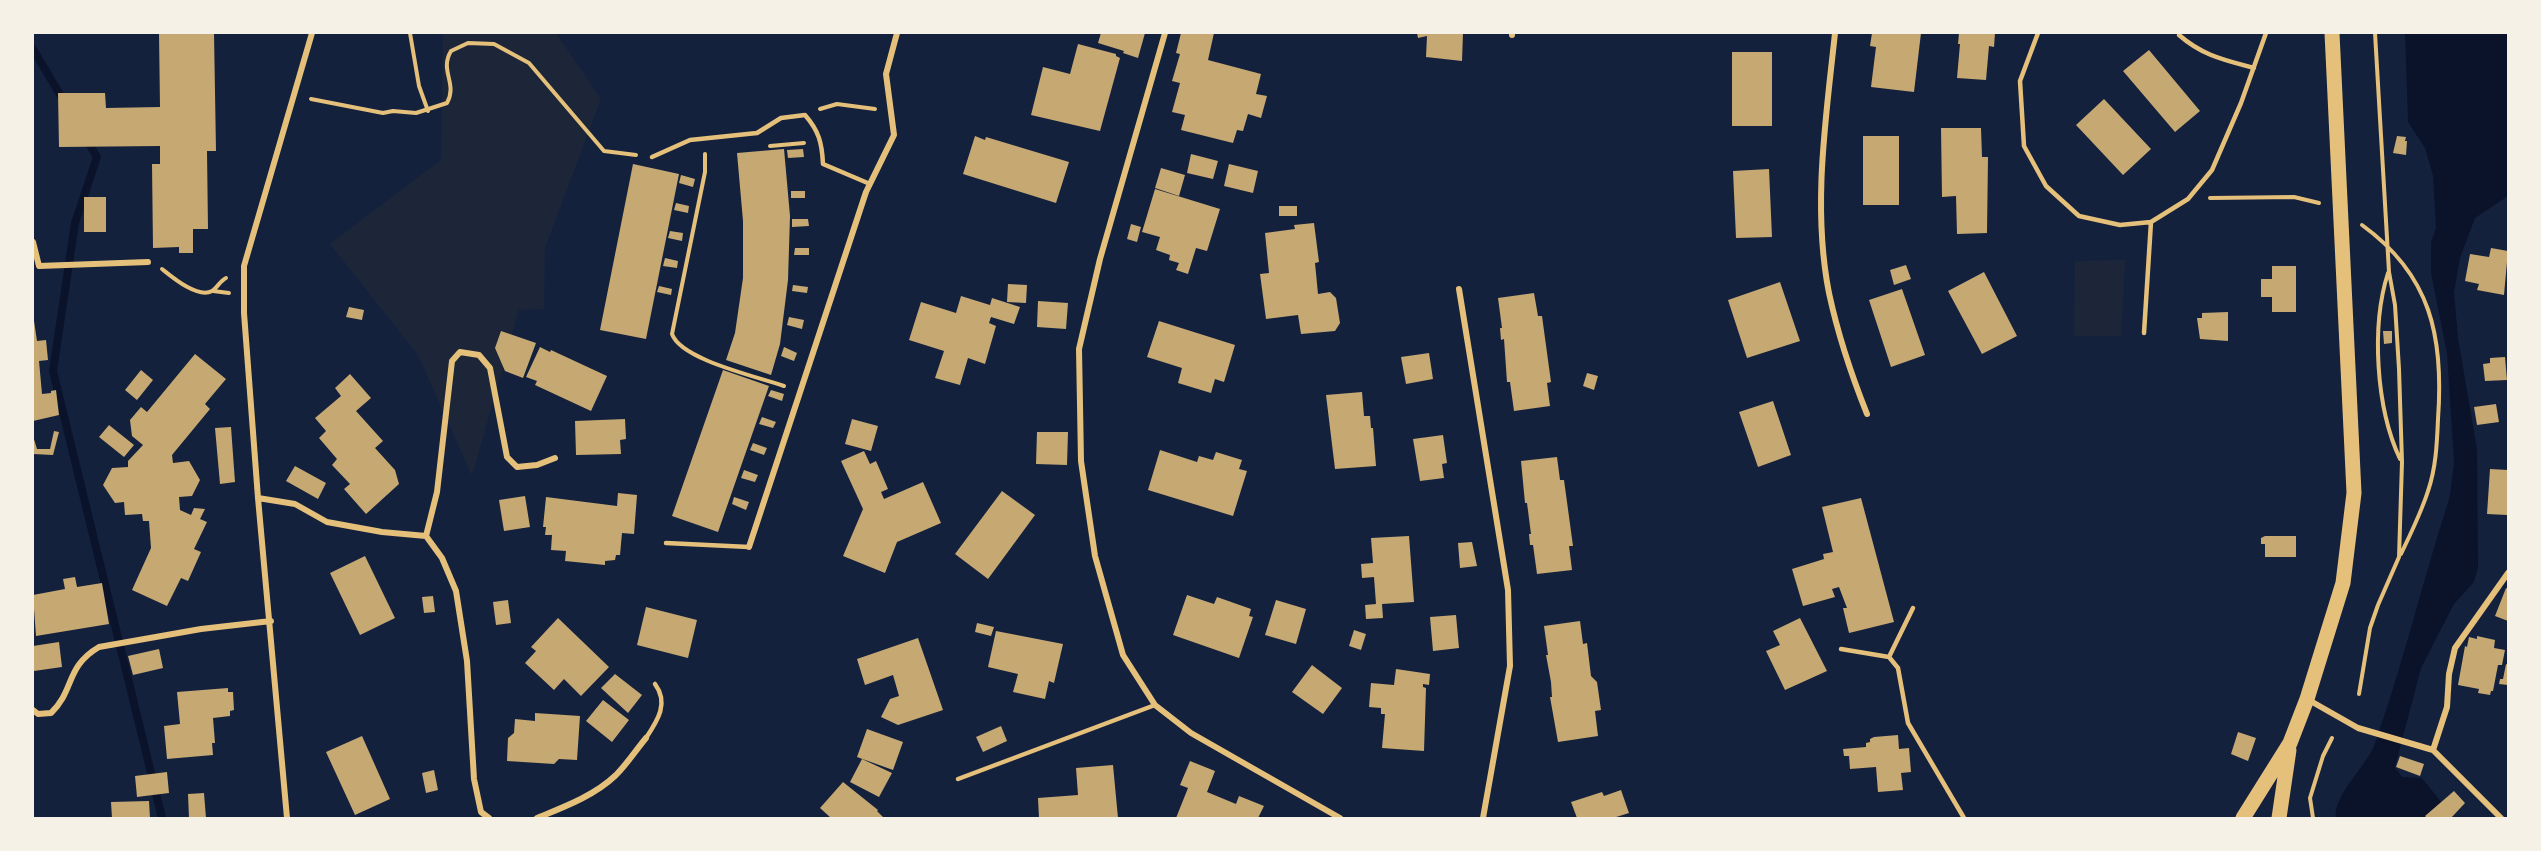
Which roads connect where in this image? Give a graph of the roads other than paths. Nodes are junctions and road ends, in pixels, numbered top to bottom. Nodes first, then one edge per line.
1 (312, 33) edge
2 (897, 33) edge
3 (1165, 33) edge
4 (1836, 33) edge
5 (2038, 33) edge
6 (2266, 33) edge
7 (2332, 33) edge
8 (2180, 35) dead end
9 (2254, 68) junction
10 (652, 157) road end
11 (870, 184) junction
12 (2151, 222) junction
13 (33, 242) edge
14 (148, 262) road end
15 (1460, 289) dead end
16 (2144, 333) dead end
17 (1867, 414) dead end
18 (555, 458) dead end
19 (258, 498) junction
20 (426, 536) junction
21 (666, 543) dead end
22 (749, 547) joint
23 (2508, 573) edge
24 (1914, 608) dead end
25 (271, 621) junction
26 (1841, 649) dead end
27 (1890, 657) junction
28 (655, 684) dead end
29 (2307, 699) junction
30 (1155, 705) junction
31 (33, 710) edge
32 (646, 738) joint
33 (2290, 743) junction
34 (2433, 750) junction
35 (958, 779) dead end
36 (287, 818) edge
37 (489, 818) edge
38 (537, 818) edge
39 (1340, 818) edge
40 (1483, 818) edge
41 (1964, 818) edge
42 (2243, 818) edge
43 (2279, 818) edge
44 (2501, 818) edge

1 - 19 street
2 - 11 street
3 - 30 street
4 - 17 street
5 - 12 lane
6 - 9 lane
7 - 29 main road
8 - 9 lane
9 - 12 lane
10 - 11 lane
11 - 22 street
12 - 16 lane
13 - 14 street
15 - 40 street
18 - 20 street
19 - 20 street
19 - 25 street
20 - 37 street
21 - 22 lane
23 - 34 street
24 - 27 lane
25 - 31 street
25 - 36 street
26 - 27 lane
27 - 41 lane
28 - 32 lane
29 - 33 main road
29 - 34 street
30 - 35 lane
30 - 39 street
32 - 38 street
33 - 42 main road
33 - 43 main road
34 - 44 street

